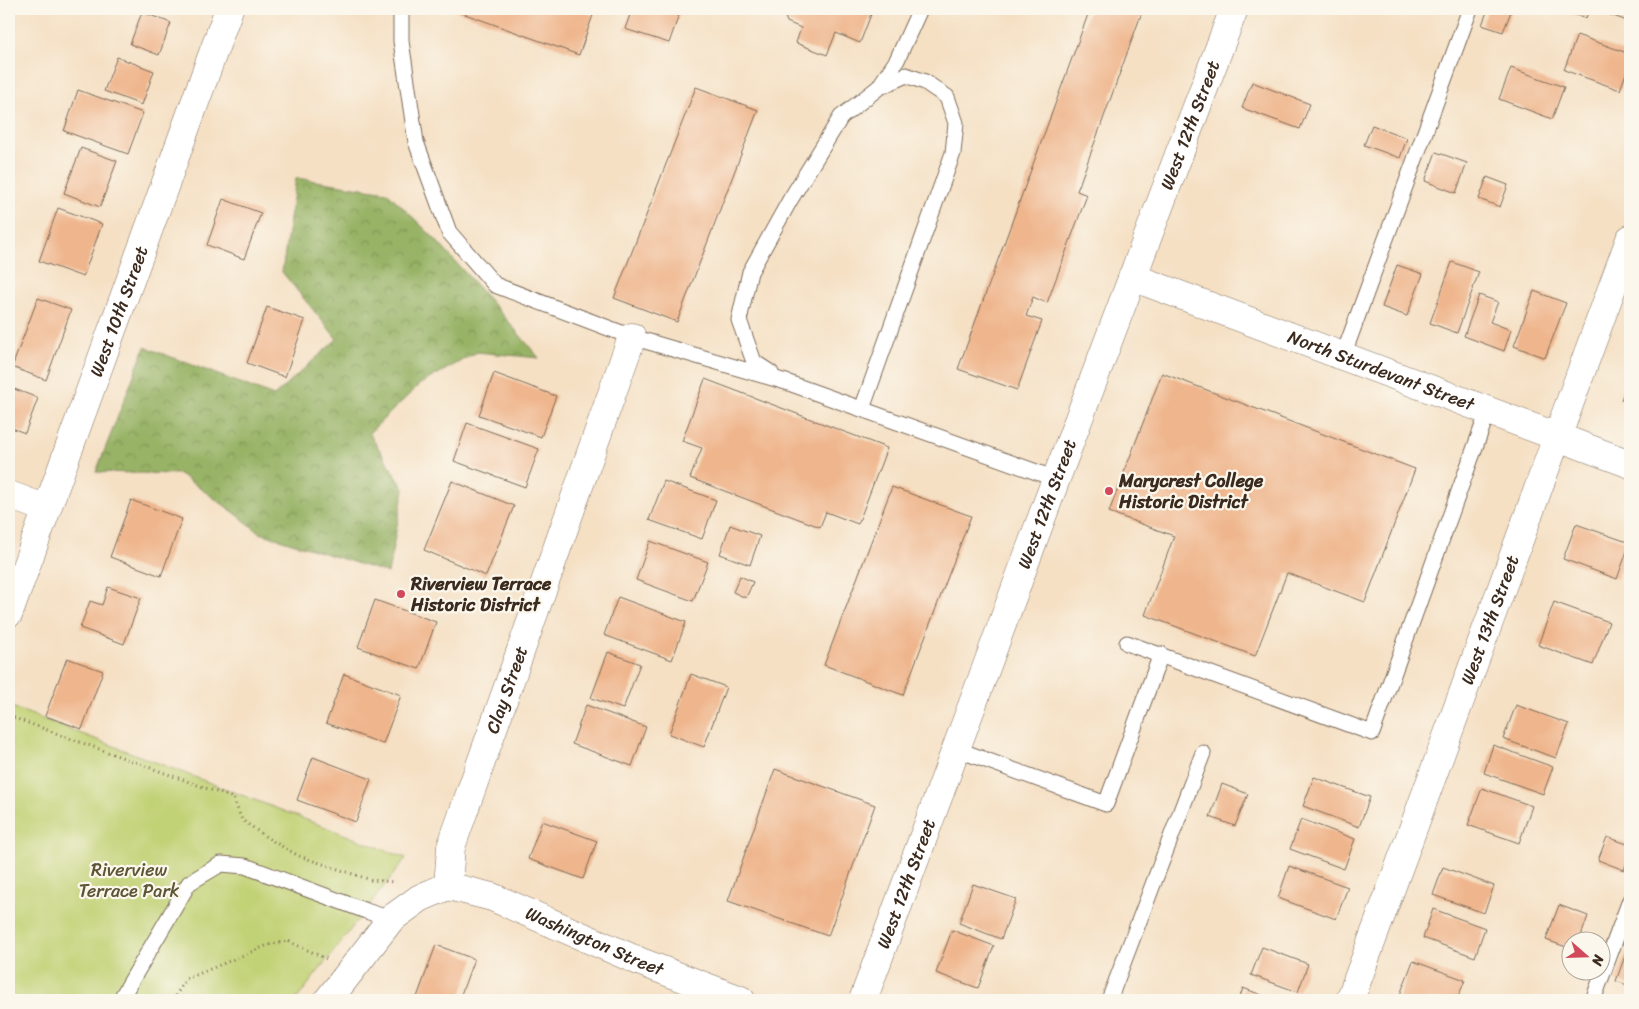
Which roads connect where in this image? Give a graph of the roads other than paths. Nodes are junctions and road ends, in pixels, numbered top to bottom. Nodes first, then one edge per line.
1 (230, 9) edge
2 (401, 9) edge
3 (920, 9) edge
4 (1234, 9) edge
5 (1470, 9) edge
6 (878, 88) junction
7 (1630, 239) edge
8 (1132, 277) junction
9 (632, 337) junction
10 (1343, 356) junction
11 (786, 382) junction
12 (862, 409) junction
13 (1488, 411) junction
14 (1558, 437) junction
15 (1630, 464) edge
16 (1056, 479) junction
17 (9, 495) edge
18 (47, 509) junction
19 (9, 614) edge
20 (1127, 643) dead end
21 (1161, 654) junction
22 (956, 749) junction
23 (1203, 753) dead end
24 (448, 886) junction
25 (1630, 900) edge
26 (391, 919) junction
27 (120, 1000) edge
28 (328, 1000) edge
29 (741, 1000) edge
30 (862, 1000) edge
31 (1109, 1000) edge
32 (1350, 1000) edge
33 (1593, 1000) edge

1 - 18 street, West 10th Street
2 - 9 lane
3 - 6 lane
4 - 8 street, West 12th Street
5 - 10 lane
6 - 11 lane
6 - 12 lane
7 - 14 street, West 13th Street
8 - 10 street, North Sturdevant Street
8 - 16 street, West 12th Street
9 - 11 lane
9 - 24 street, Clay Street
10 - 13 street, North Sturdevant Street
11 - 12 lane
12 - 16 lane
13 - 14 street, North Sturdevant Street
13 - 21 lane
14 - 15 street, North Sturdevant Street
14 - 32 street, West 13th Street
16 - 22 street, West 12th Street
17 - 18 street
18 - 19 street, West 10th Street
20 - 21 lane
21 - 22 lane
22 - 30 street, West 12th Street
23 - 31 lane
24 - 26 street
24 - 29 street, Washington Street
25 - 33 lane
26 - 27 lane
26 - 28 street

